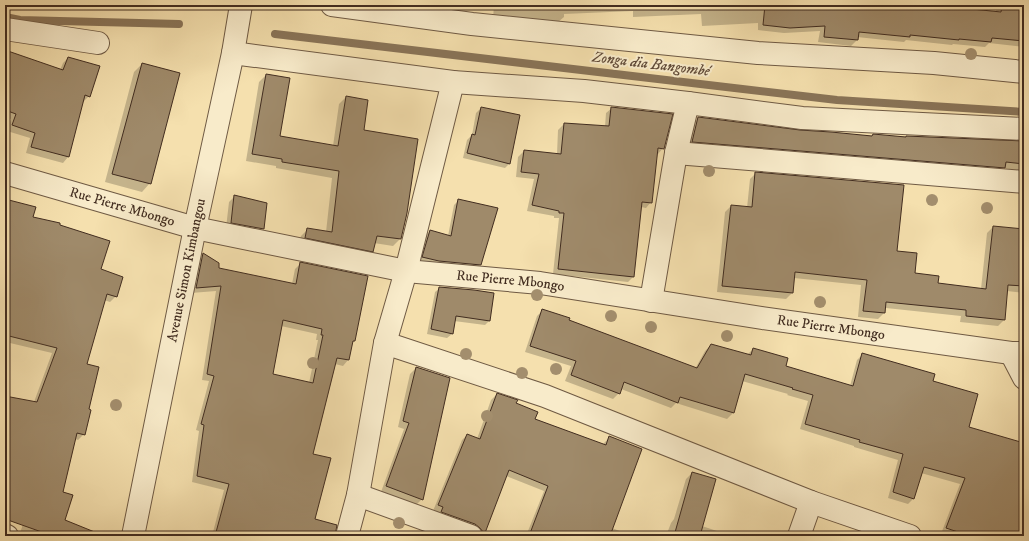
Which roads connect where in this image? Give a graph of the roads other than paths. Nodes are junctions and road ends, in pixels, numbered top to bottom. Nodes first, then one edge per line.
1 (241, 5) edge
2 (332, 5) edge
3 (5, 29) edge
4 (98, 43) dead end
5 (233, 53) junction
6 (1024, 72) edge
7 (453, 82) junction
8 (688, 103) junction
9 (1024, 129) edge
10 (676, 153) junction
11 (5, 173) edge
12 (1024, 182) edge
13 (195, 228) junction
14 (406, 271) junction
15 (651, 301) junction
16 (385, 343) junction
17 (1018, 353) edge
18 (1024, 378) edge
19 (358, 495) junction
20 (811, 502) junction
21 (133, 536) edge
22 (347, 536) edge
23 (472, 536) edge
24 (799, 536) edge
25 (910, 536) edge

1 - 5 street, Avenue Simon Kimbangou
2 - 6 street
3 - 4 street
5 - 7 street
5 - 13 street, Avenue Simon Kimbangou
7 - 8 street
7 - 14 street
8 - 9 street
8 - 10 street
10 - 12 street
10 - 15 street
11 - 13 street, Rue Pierre Mbongo
13 - 14 street, Rue Pierre Mbongo
13 - 21 street, Avenue Simon Kimbangou
14 - 15 street, Rue Pierre Mbongo
14 - 16 street
15 - 17 street, Rue Pierre Mbongo
16 - 19 street
16 - 20 street
17 - 18 street
19 - 22 street
19 - 23 street
20 - 24 street
20 - 25 street

